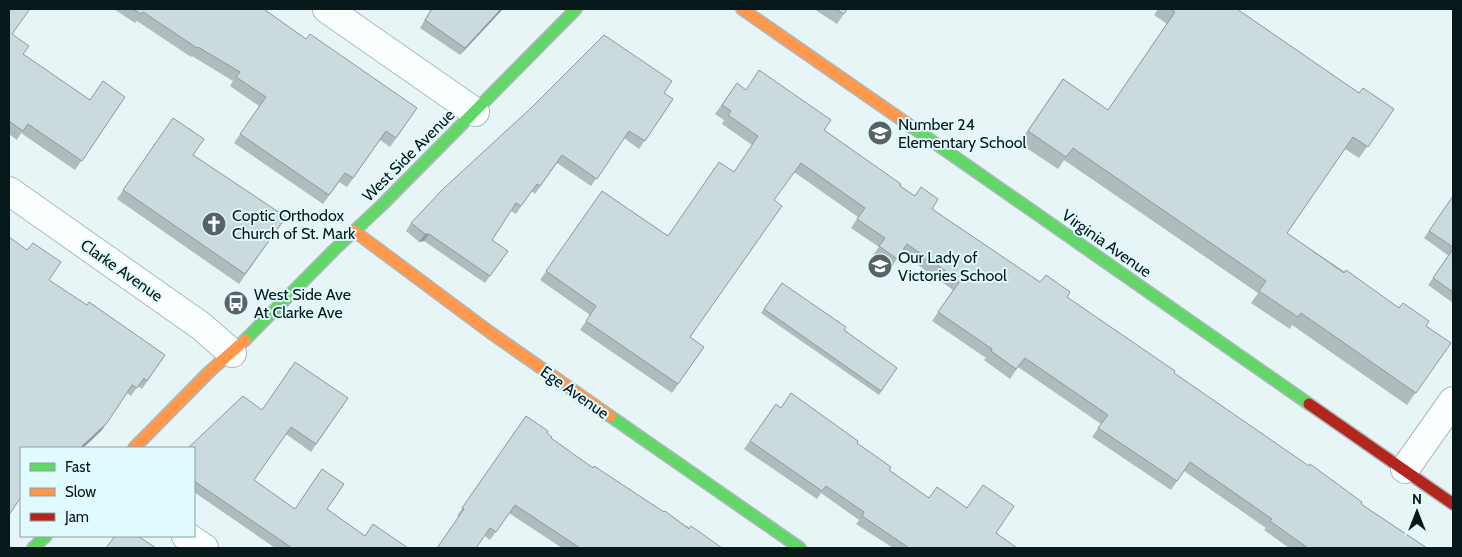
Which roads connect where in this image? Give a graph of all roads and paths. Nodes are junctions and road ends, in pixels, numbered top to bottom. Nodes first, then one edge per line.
1 (327, 9) edge
2 (576, 9) edge
3 (742, 9) edge
4 (474, 112) junction
5 (9, 191) edge
6 (354, 230) junction
7 (232, 353) junction
8 (1453, 401) edge
9 (135, 447) edge
10 (1405, 469) junction
11 (1453, 504) edge
12 (45, 537) edge
13 (188, 537) edge
14 (33, 548) edge
15 (204, 548) edge
16 (800, 548) edge

1 - 4 street
2 - 4 street, West Side Avenue
3 - 10 street, Virginia Avenue
4 - 6 street, West Side Avenue
5 - 7 street, Clarke Avenue
6 - 7 street, West Side Avenue
6 - 16 street, Ege Avenue
7 - 9 street, West Side Avenue
8 - 10 street
10 - 11 street, Virginia Avenue
12 - 14 street
13 - 15 street

